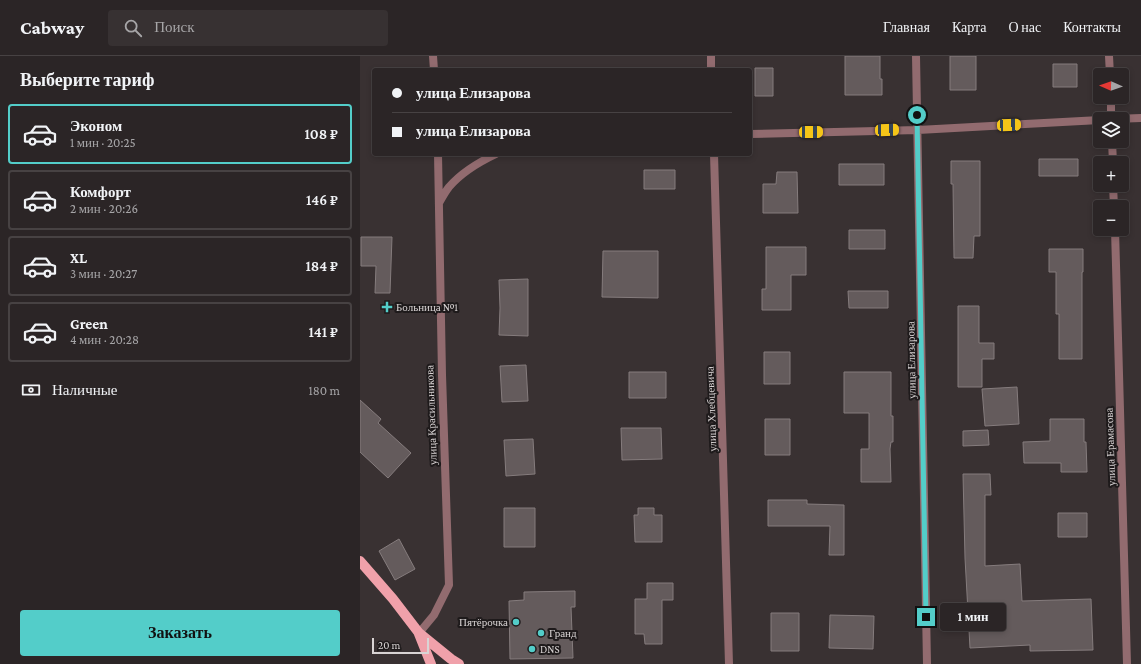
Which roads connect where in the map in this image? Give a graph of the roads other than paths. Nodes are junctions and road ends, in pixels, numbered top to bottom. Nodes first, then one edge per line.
1 (433, 56) edge
2 (711, 56) edge
3 (916, 56) edge
4 (1109, 56) edge
5 (434, 68) edge
6 (711, 68) edge
7 (1110, 68) edge
8 (1129, 118) edge
9 (1141, 118) edge
10 (1093, 120) edge
11 (918, 130) junction
12 (752, 134) edge
13 (438, 156) edge
14 (492, 156) edge
15 (714, 156) edge
16 (439, 204) junction
17 (1115, 236) edge
18 (360, 561) edge
19 (419, 633) junction
20 (431, 664) edge
21 (459, 664) edge
22 (729, 664) edge
23 (927, 664) edge
24 (1127, 664) edge

1 - 5 street
2 - 6 street
3 - 11 street, улица Елизарова
4 - 7 street
8 - 9 street
10 - 11 street
11 - 12 street
11 - 23 street, улица Елизарова
13 - 16 street, улица Красильникова
14 - 16 street
15 - 22 street, улица Хлебцевича
16 - 19 street, улица Красильникова
17 - 24 street, улица Ерамасова
18 - 19 main road
19 - 20 main road
19 - 21 main road

